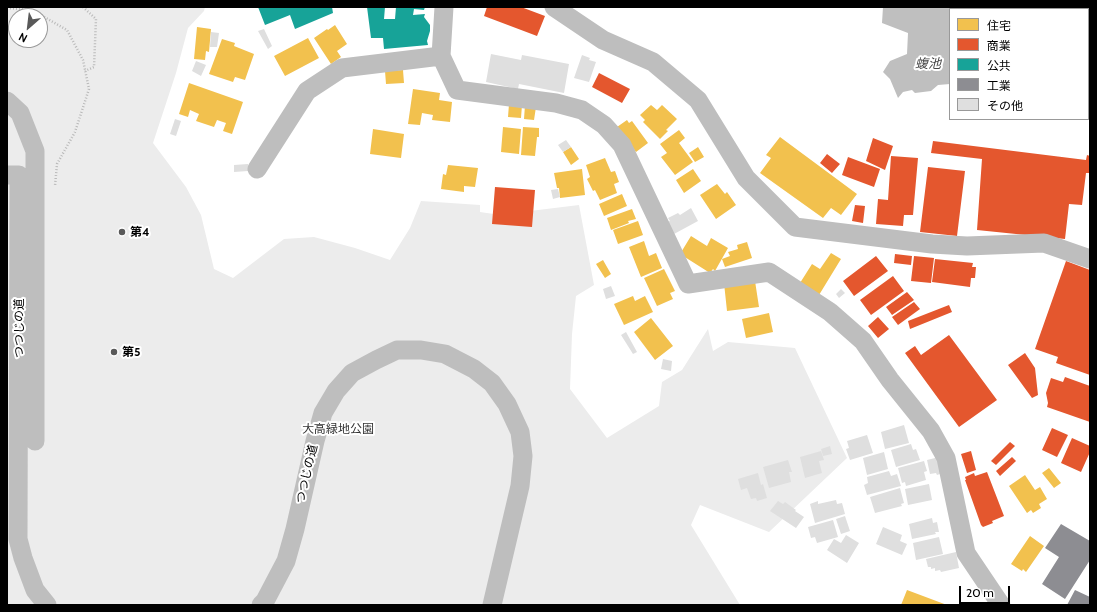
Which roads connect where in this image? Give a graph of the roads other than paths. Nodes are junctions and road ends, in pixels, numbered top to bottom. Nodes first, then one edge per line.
1 (444, 7) edge
2 (554, 7) edge
3 (441, 56) junction
4 (7, 101) edge
5 (257, 169) dead end
6 (7, 175) edge
7 (1090, 260) edge
8 (34, 441) dead end
9 (47, 605) edge
10 (261, 605) edge
11 (492, 605) edge
12 (1001, 605) edge

1 - 3 street
2 - 7 street
3 - 5 street
3 - 12 street
4 - 8 street
6 - 9 street, つつじの道
10 - 11 street, つつじの道

